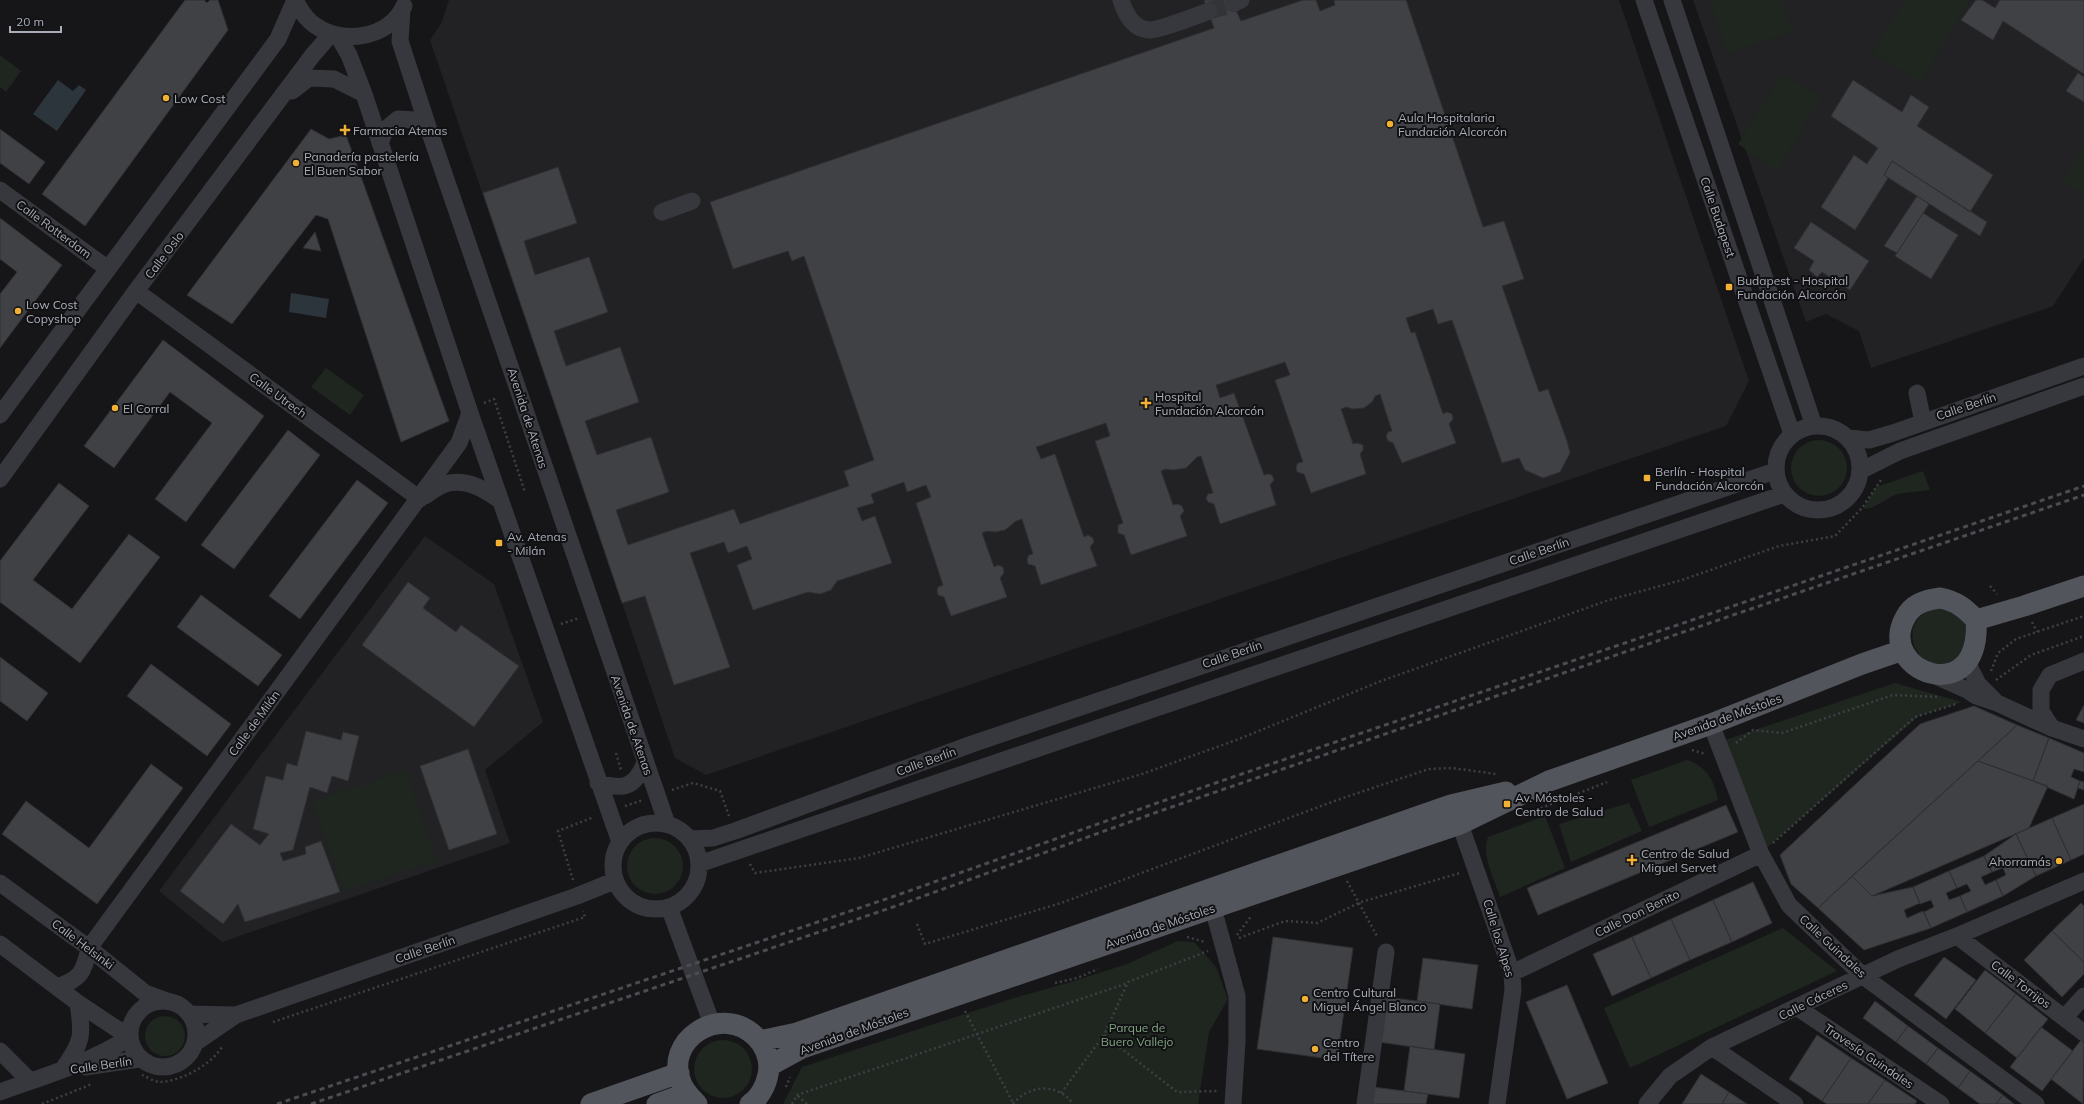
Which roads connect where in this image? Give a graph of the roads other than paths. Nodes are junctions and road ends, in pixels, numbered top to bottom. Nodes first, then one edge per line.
1 (295, 0) edge
2 (1121, 0) edge
3 (1644, 0) edge
4 (1672, 0) edge
5 (405, 5) edge
6 (1209, 12) tunnel mouth
7 (334, 35) junction
8 (364, 94) junction
9 (282, 98) junction
10 (428, 127) junction
11 (380, 143) junction
12 (0, 190) edge
13 (692, 201) dead end
14 (662, 212) dead end
15 (108, 268) junction
16 (136, 291) junction
17 (2084, 366) edge
18 (2084, 386) edge
19 (1917, 393) dead end
20 (469, 411) junction
21 (0, 415) edge
22 (1923, 422) junction
23 (1814, 426) junction
24 (1792, 434) junction
25 (1848, 438) junction
26 (1775, 471) junction
27 (1860, 471) junction
28 (0, 479) edge
29 (1784, 494) junction
30 (420, 499) junction
31 (501, 501) junction
32 (2084, 586) edge
33 (1976, 620) junction
34 (1903, 650) junction
35 (2084, 661) edge
36 (1967, 662) junction
37 (1931, 674) junction
38 (1979, 693) junction
39 (1711, 724) junction
40 (2052, 728) junction
41 (2084, 739) edge
42 (645, 763) junction
43 (1549, 781) junction
44 (598, 783) junction
45 (667, 824) junction
46 (1460, 824) junction
47 (690, 839) junction
48 (620, 842) junction
49 (1761, 854) junction
50 (699, 864) junction
51 (614, 881) junction
52 (2083, 882) edge
53 (0, 883) edge
54 (669, 906) junction
55 (1213, 908) junction
56 (1958, 936) junction
57 (0, 944) edge
58 (89, 948) junction
59 (1386, 952) road end
60 (1512, 973) junction
61 (1863, 976) junction
62 (57, 987) junction
63 (2084, 996) edge
64 (167, 1001) junction
65 (78, 1003) junction
66 (1798, 1008) junction
67 (190, 1014) junction
68 (236, 1015) junction
69 (2065, 1018) junction
70 (712, 1024) junction
71 (2084, 1032) edge
72 (130, 1035) junction
73 (760, 1041) junction
74 (195, 1043) junction
75 (1712, 1047) junction
76 (0, 1051) edge
77 (769, 1066) junction
78 (140, 1067) junction
79 (63, 1070) junction
80 (679, 1073) junction
81 (30, 1081) junction
82 (0, 1092) edge
83 (1233, 1098) edge
84 (692, 1099) edge
85 (591, 1104) edge
86 (656, 1104) edge
87 (750, 1104) edge
88 (1365, 1104) edge
89 (1497, 1104) edge
90 (1647, 1104) edge
91 (1795, 1104) edge
92 (1941, 1104) edge
93 (2036, 1104) edge

1 - 7 street
1 - 15 street
2 - 6 street
3 - 24 street, Calle Budapest
4 - 23 street, Calle Budapest
5 - 7 street
5 - 10 street, Avenida de Atenas
7 - 8 street
7 - 9 street, Calle Oslo
8 - 9 street
8 - 11 street
9 - 16 street, Calle Oslo
10 - 11 street
10 - 42 street, Avenida de Atenas
11 - 20 street
12 - 15 street, Calle Rotterdam
13 - 14 street
15 - 21 street
16 - 28 street, Calle Oslo
16 - 30 street, Calle Utrech
17 - 22 street, Calle Berlín
18 - 27 street, Calle Berlín
19 - 22 street
20 - 30 street, Calle de Milán
20 - 31 street
22 - 25 street, Calle Berlín
23 - 24 street
23 - 25 street
24 - 26 street
25 - 27 street
26 - 29 street
26 - 47 street, Calle Berlín
27 - 29 street
29 - 50 street, Calle Berlín
30 - 31 street, Calle de Milán
30 - 58 street, Calle de Milán
31 - 44 street
32 - 33 main road
33 - 34 main road
33 - 36 main road
34 - 37 main road
34 - 39 main road, Avenida de Móstoles
35 - 40 street
36 - 37 main road
36 - 38 street
37 - 38 street
38 - 40 street
39 - 43 main road, Avenida de Móstoles
39 - 49 street, Calle Guindales
40 - 41 street
42 - 44 street
42 - 45 street, Avenida de Atenas
43 - 46 main road, Avenida de Móstoles
43 - 73 main road, Avenida de Móstoles
44 - 48 street
45 - 47 street
45 - 48 street
46 - 55 main road, Avenida de Móstoles
46 - 60 street, Calle los Alpes
47 - 50 street
48 - 51 street
49 - 60 street, Calle Don Benito
49 - 61 street, Calle Guindales
50 - 54 street
51 - 54 street
51 - 68 street, Calle Berlín
52 - 56 street, Calle Cáceres
53 - 58 street, Calle Helsinki
54 - 70 street
55 - 77 main road, Avenida de Móstoles
55 - 83 street
56 - 61 street, Calle Cáceres
56 - 69 street, Calle Torrijos
57 - 62 street
58 - 62 street
58 - 64 street, Calle Helsinki
59 - 88 street
60 - 89 street, Calle los Alpes
61 - 66 street, Calle Cáceres
61 - 93 street, Calle Guindales
62 - 65 street
63 - 69 street
64 - 67 street
64 - 72 street
65 - 72 street
65 - 79 street
66 - 75 street, Calle Cáceres
66 - 92 street, Travesía Guindales
67 - 68 street, Calle Berlín
67 - 74 street
68 - 74 street, Calle Berlín
69 - 71 street, Calle Torrijos
70 - 73 main road
70 - 80 main road
72 - 78 street
72 - 79 street, Calle Berlín
73 - 77 main road
74 - 78 street
75 - 90 street, Calle Cáceres
75 - 91 street
76 - 81 street
77 - 87 main road
78 - 79 street, Calle Berlín
79 - 81 street, Calle Berlín
80 - 84 main road
80 - 85 main road
81 - 82 street, Calle Berlín
84 - 86 main road

